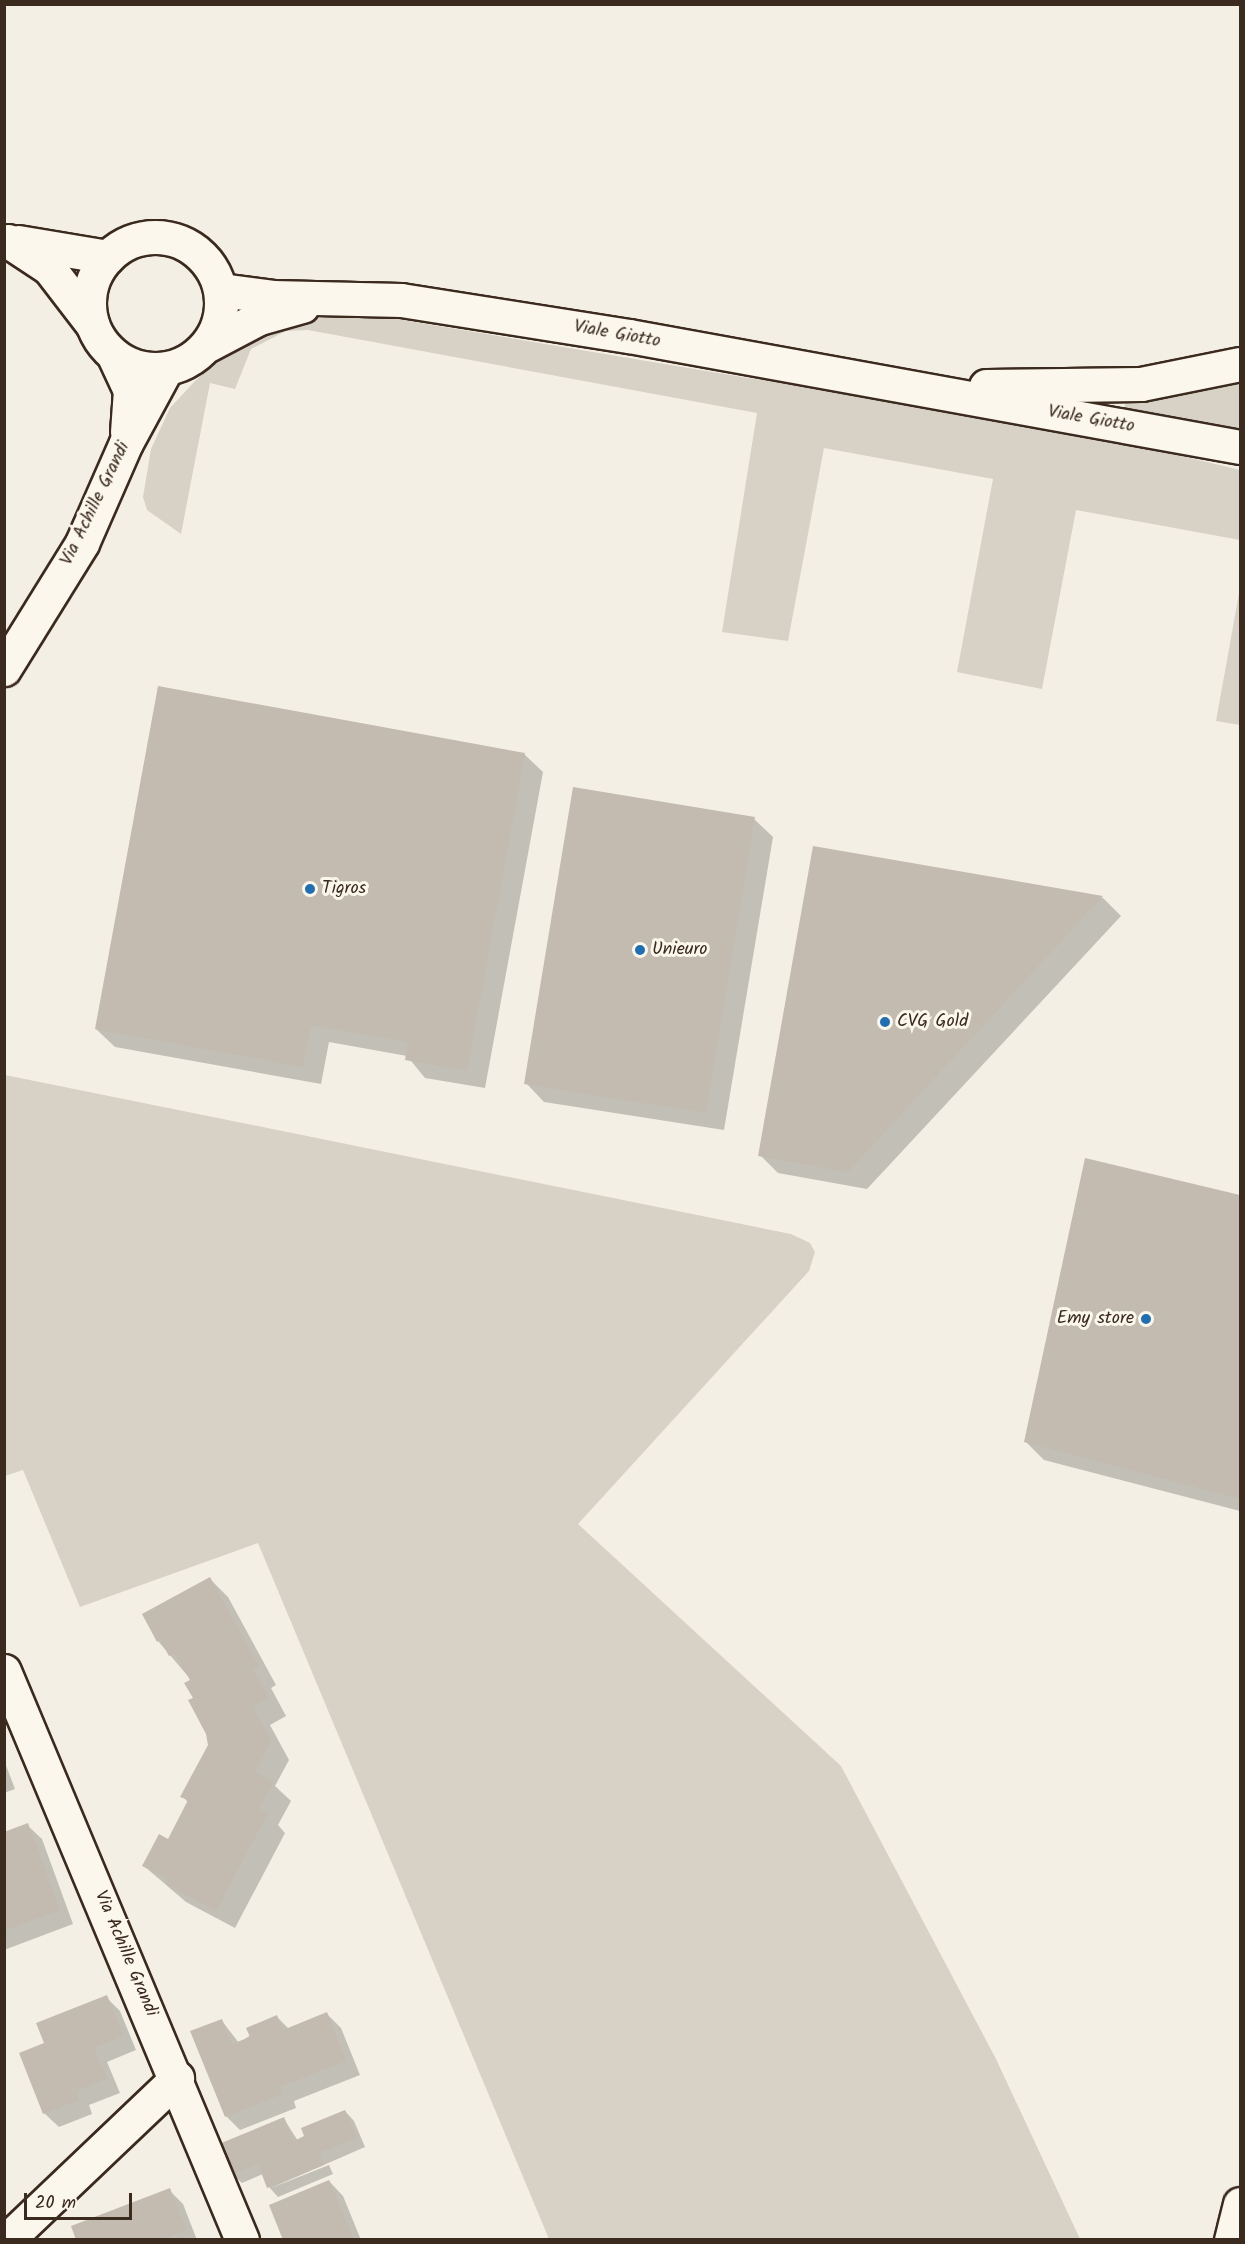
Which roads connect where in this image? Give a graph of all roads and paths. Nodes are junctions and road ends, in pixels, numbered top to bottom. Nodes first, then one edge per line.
1 (6, 240) edge
2 (108, 257) junction
3 (221, 290) junction
4 (326, 299) junction
5 (92, 324) junction
6 (208, 345) junction
7 (114, 356) junction
8 (1240, 364) edge
9 (166, 369) junction
10 (906, 387) junction
11 (126, 443) junction
12 (1240, 447) edge
13 (4, 669) edge
14 (4, 1671) edge
15 (177, 2078) junction
16 (1240, 2204) edge
17 (7, 2240) edge
18 (242, 2240) edge
19 (1231, 2240) edge

1 - 2 main road
1 - 5 main road
2 - 3 main road
2 - 5 main road
3 - 4 main road, Viale Giotto
3 - 6 main road
4 - 6 main road, Viale Giotto
4 - 10 main road, Viale Giotto
5 - 7 main road
6 - 9 main road, Viale Giotto
7 - 9 main road
7 - 11 main road
8 - 10 main road, Viale Giotto
9 - 11 main road, Via Achille Grandi
10 - 12 main road, Viale Giotto
11 - 13 main road, Via Achille Grandi
14 - 15 main road, Via Achille Grandi
15 - 17 main road
15 - 18 main road, Via Achille Grandi
16 - 19 main road

